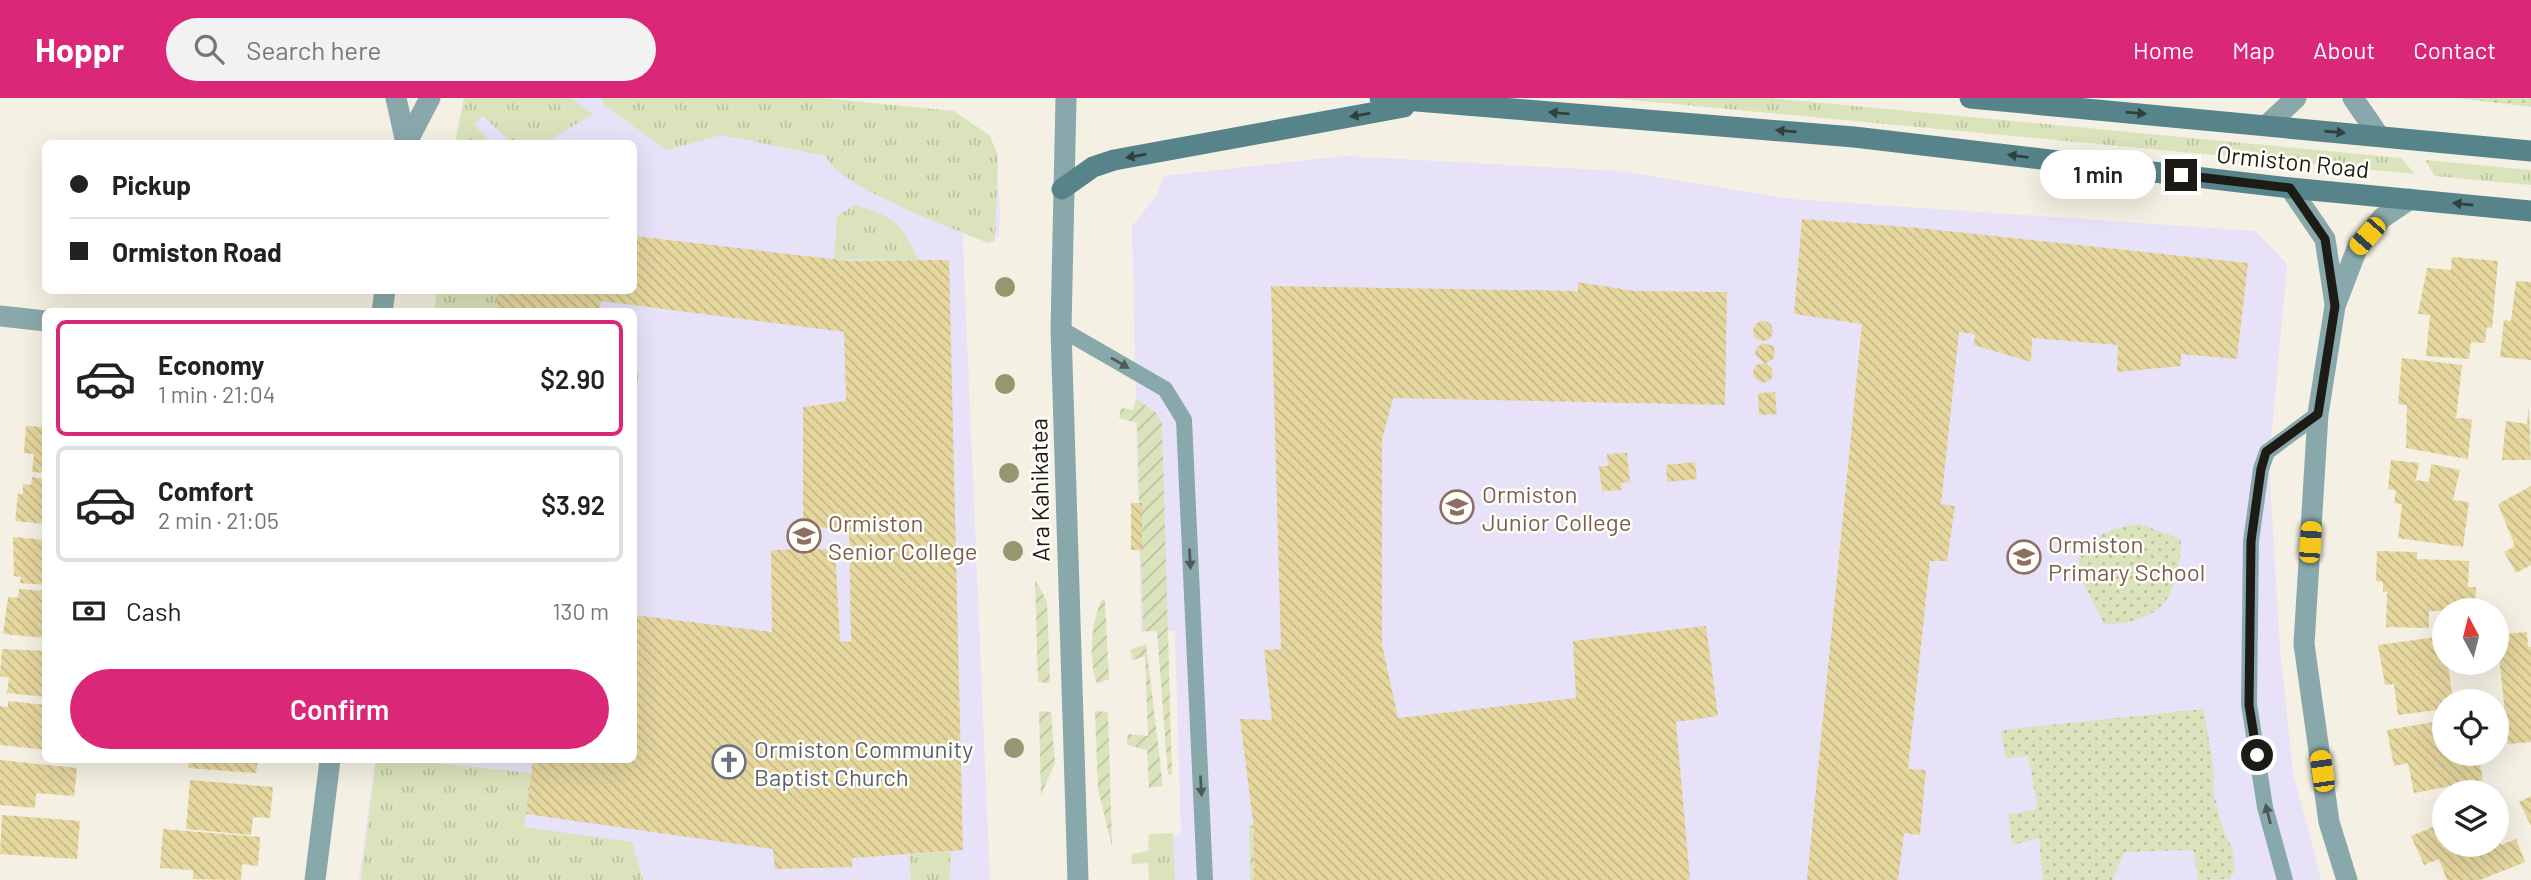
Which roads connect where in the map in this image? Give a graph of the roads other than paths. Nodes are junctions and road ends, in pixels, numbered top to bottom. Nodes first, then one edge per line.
1 (396, 98) edge
2 (430, 98) edge
3 (1066, 98) edge
4 (1380, 98) edge
5 (1970, 98) edge
6 (2296, 98) edge
7 (2353, 98) edge
8 (1427, 103) junction
9 (2267, 125) junction
10 (2379, 136) junction
11 (405, 140) edge
12 (408, 140) edge
13 (2531, 151) edge
14 (2290, 188) junction
15 (1062, 189) junction
16 (2410, 199) junction
17 (2531, 211) edge
18 (2335, 306) junction
19 (0, 316) edge
20 (42, 321) edge
21 (1061, 329) junction
22 (2318, 414) junction
23 (330, 763) edge
24 (315, 880) edge
25 (1078, 880) edge
26 (1205, 880) edge
27 (2285, 880) edge
28 (2347, 880) edge

1 - 11 street
2 - 12 street
3 - 15 street, Ara Kahikatea
4 - 8 main road, Ormiston Road
5 -> 9 main road, Ormiston Road
6 - 9 street
7 - 10 street
14 -> 8 main road, Ormiston Road
8 -> 15 main road
9 -> 10 main road, Ormiston Road
10 - 13 main road, Ormiston Road
14 - 16 main road, Ormiston Road
14 - 18 street
15 - 21 street, Ara Kahikatea
17 -> 16 main road, Ormiston Road
16 - 18 street
18 - 22 street
19 - 20 street
21 - 25 street, Ara Kahikatea
21 -> 26 lane
27 -> 22 lane
22 - 28 street
23 - 24 street

